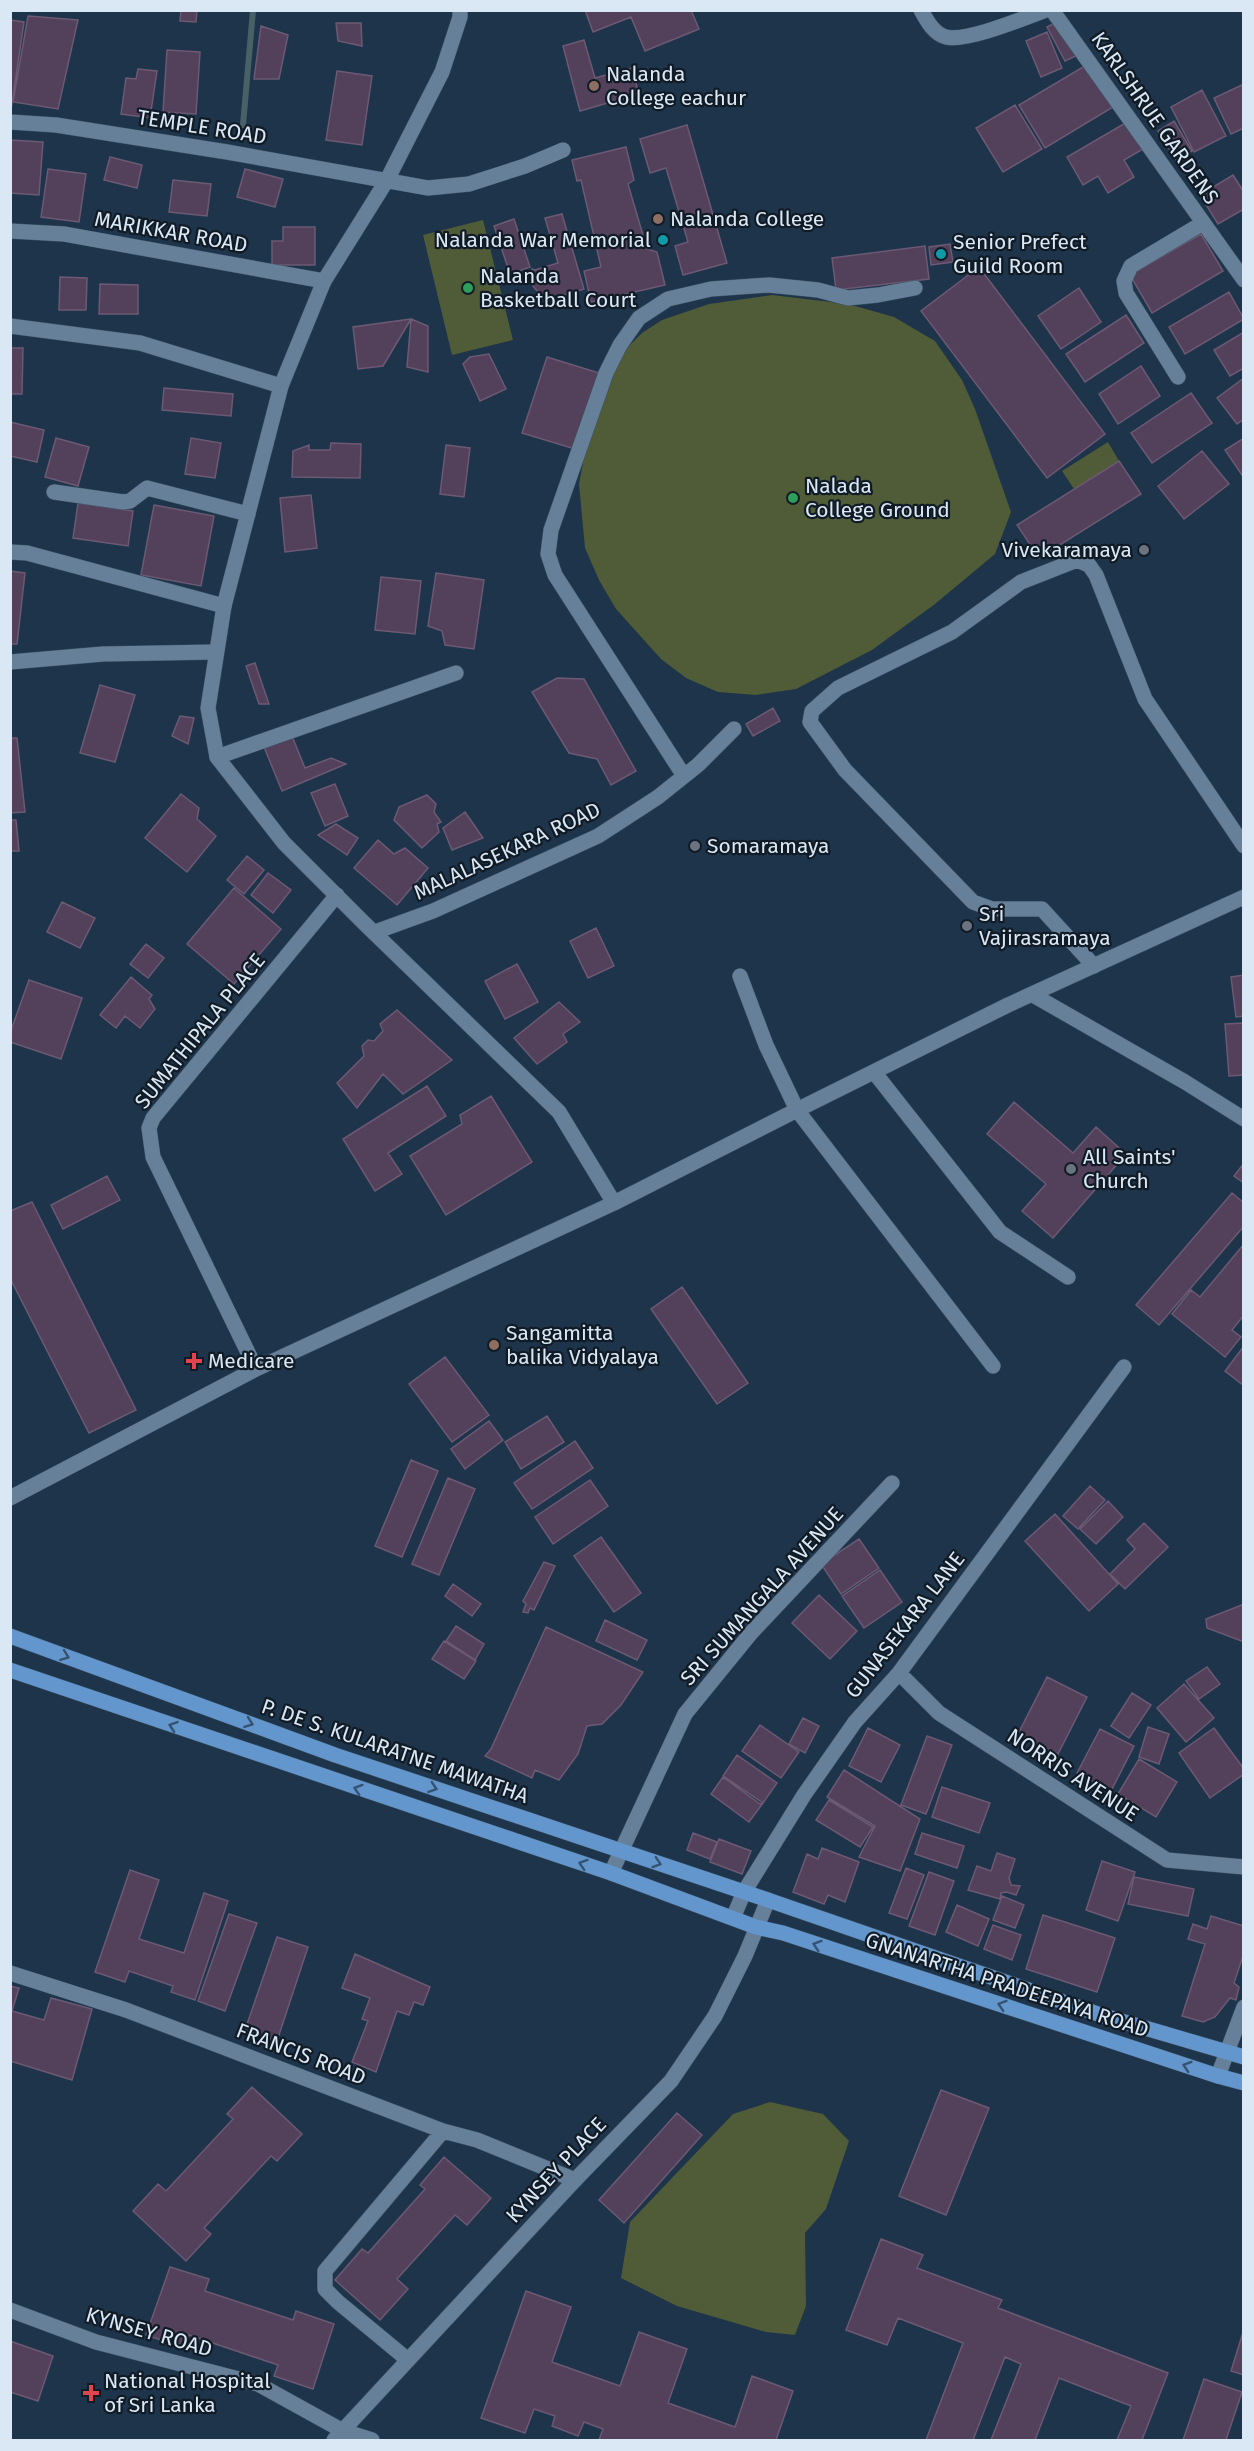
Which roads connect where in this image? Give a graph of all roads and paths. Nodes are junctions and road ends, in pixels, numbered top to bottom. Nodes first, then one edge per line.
1 (460, 10) edge
2 (921, 10) edge
3 (1046, 10) edge
4 (1052, 10) edge
5 (10, 122) edge
6 (563, 150) dead end
7 (387, 180) junction
8 (1203, 223) junction
9 (10, 231) edge
10 (1244, 280) edge
11 (324, 281) junction
12 (915, 288) dead end
13 (10, 326) edge
14 (1178, 377) dead end
15 (281, 386) junction
16 (54, 492) dead end
17 (248, 514) junction
18 (10, 552) edge
19 (224, 606) junction
20 (215, 652) junction
21 (10, 662) edge
22 (456, 673) dead end
23 (734, 729) dead end
24 (217, 757) junction
25 (684, 776) junction
26 (1244, 846) edge
27 (337, 895) junction
28 (1244, 897) edge
29 (375, 932) junction
30 (1094, 966) junction
31 (740, 976) dead end
32 (1033, 995) junction
33 (874, 1072) junction
34 (796, 1110) junction
35 (1244, 1119) edge
36 (614, 1203) junction
37 (1068, 1277) dead end
38 (993, 1366) dead end
39 (1124, 1367) dead end
40 (256, 1369) junction
41 (892, 1483) dead end
42 (12, 1498) edge
43 (10, 1636) edge
44 (10, 1670) edge
45 (899, 1673) junction
46 (622, 1852) junction
47 (1244, 1867) edge
48 (611, 1873) junction
49 (744, 1892) junction
50 (768, 1900) junction
51 (733, 1918) junction
52 (756, 1927) junction
53 (10, 1973) edge
54 (1244, 2007) edge
55 (1228, 2051) junction
56 (1244, 2057) edge
57 (1218, 2076) junction
58 (1244, 2083) edge
59 (443, 2131) junction
60 (575, 2180) junction
61 (10, 2310) edge
62 (408, 2360) junction
63 (338, 2436) edge
64 (372, 2440) edge

1 - 7 street
2 - 3 street
4 - 8 street, KARLSHRUE GARDENS
5 - 7 street, TEMPLE ROAD
6 - 7 street, TEMPLE ROAD
7 - 11 street
8 - 10 street, KARLSHRUE GARDENS
8 - 14 street
9 - 11 street, MARIKKAR ROAD
11 - 15 street
12 - 25 street
13 - 15 street
15 - 17 street
16 - 17 street
17 - 19 street
18 - 19 street
19 - 20 street
20 - 21 street
20 - 24 street
22 - 24 street
23 - 25 street, MALALASEKARA ROAD
24 - 27 street
25 - 29 street, MALALASEKARA ROAD
26 - 30 street
27 - 29 street
27 - 40 street, SUMATHIPALA PLACE
28 - 30 street
29 - 36 street
30 - 32 street
31 - 34 street
32 - 33 street
32 - 35 street
33 - 34 street
33 - 37 street
34 - 36 street
34 - 38 street
36 - 40 street
39 - 45 street, GUNASEKARA LANE
40 - 42 street
41 - 46 street, SRI SUMANGALA AVENUE
43 -> 46 main road, P. DE S. KULARATNE MAWATHA
48 -> 44 main road
45 - 47 street, NORRIS AVENUE
45 - 49 street, GUNASEKARA LANE
46 - 48 street, SRI SUMANGALA AVENUE
46 -> 49 main road, P. DE S. KULARATNE MAWATHA
48 - 51 main road
49 - 50 main road, P. DE S. KULARATNE MAWATHA
49 - 51 street, GUNASEKARA LANE
50 - 52 street, KYNSEY PLACE
50 - 55 main road, GNANARTHA PRADEEPAYA ROAD
51 - 52 main road
57 -> 52 main road, GNANARTHA PRADEEPAYA ROAD
52 - 60 street, KYNSEY PLACE
53 - 59 street, FRANCIS ROAD
54 - 55 street
55 - 56 main road, GNANARTHA PRADEEPAYA ROAD
55 - 57 street
57 - 58 main road, GNANARTHA PRADEEPAYA ROAD
59 - 60 street, FRANCIS ROAD
59 - 62 street
60 - 62 street, KYNSEY PLACE
61 - 63 street, KYNSEY ROAD
62 - 63 street, KYNSEY PLACE
63 - 64 street, KYNSEY ROAD

